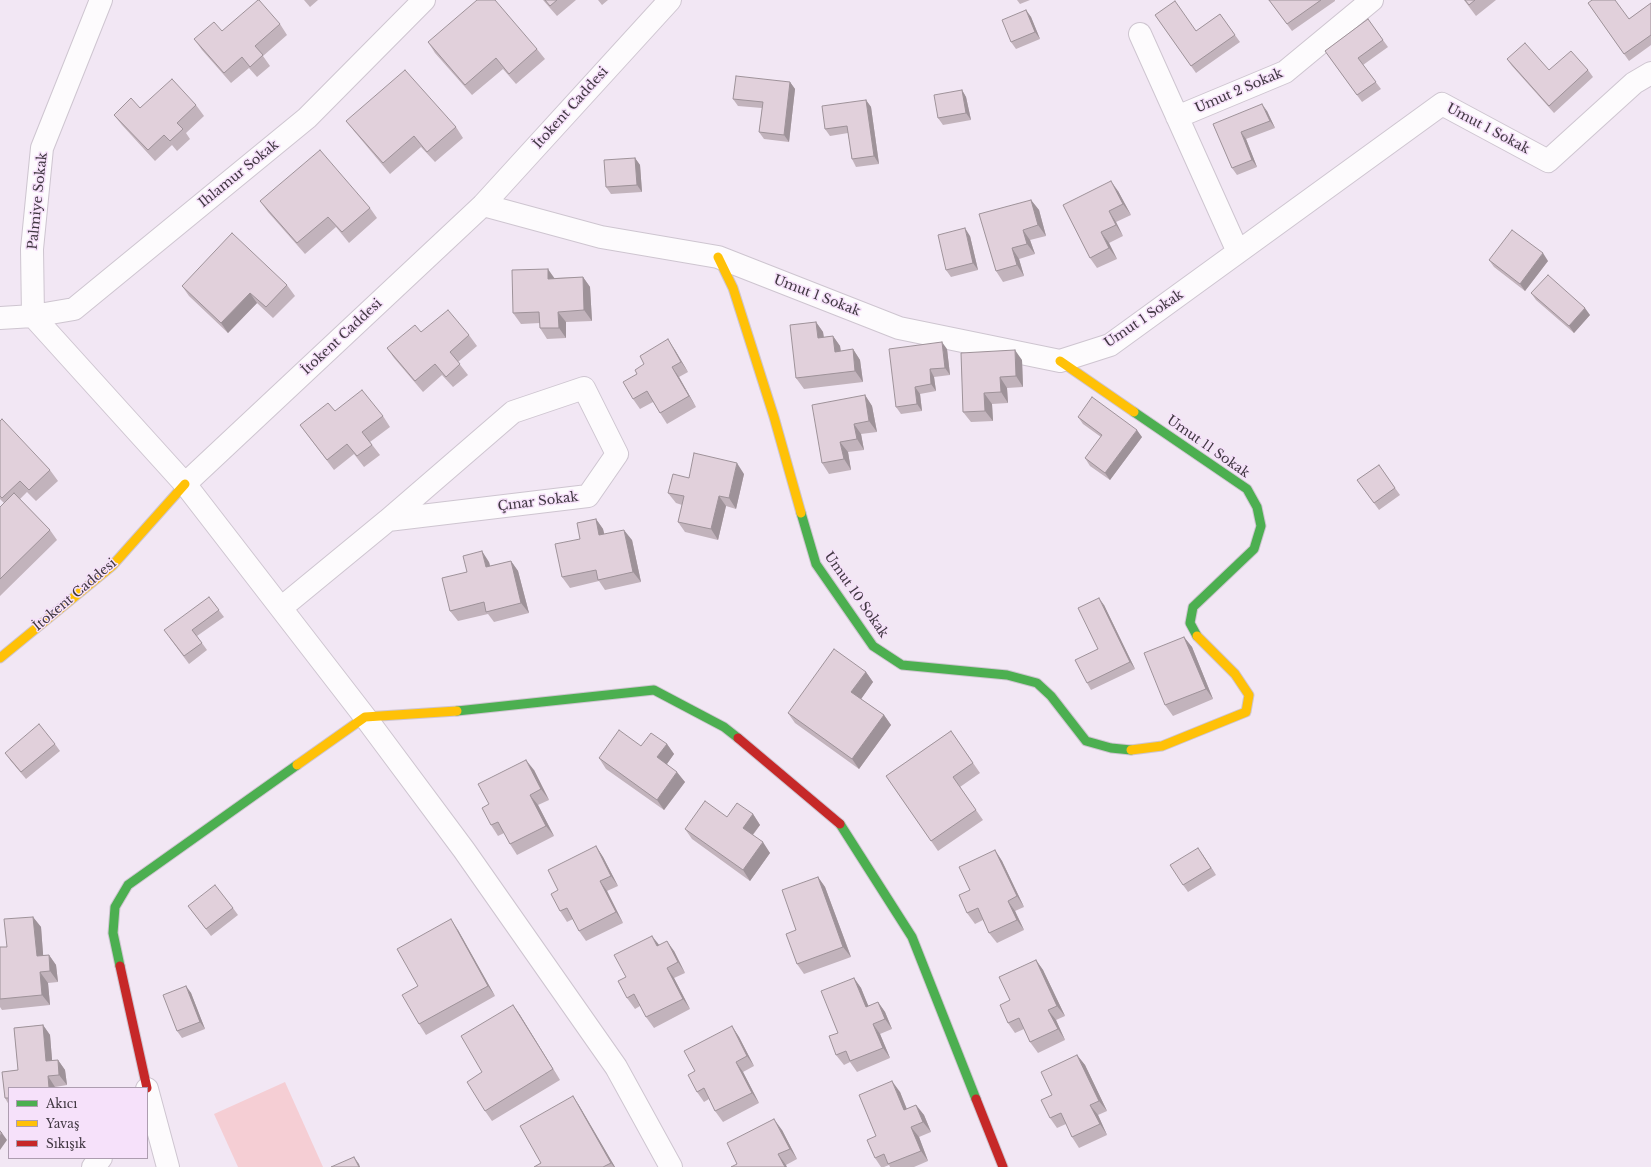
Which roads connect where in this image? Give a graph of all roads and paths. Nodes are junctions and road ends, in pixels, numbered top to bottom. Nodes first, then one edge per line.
1 (101, 0) edge
2 (424, 0) edge
3 (670, 0) edge
4 (1372, 0) edge
5 (1140, 34) dead end
6 (1651, 73) edge
7 (1177, 117) junction
8 (483, 205) junction
9 (1238, 252) junction
10 (718, 257) junction
11 (33, 316) junction
12 (0, 318) edge
13 (1060, 361) junction
14 (185, 484) junction
15 (388, 520) junction
16 (281, 608) junction
17 (0, 658) edge
18 (1250, 695) joint
19 (365, 717) junction
20 (146, 1087) edge
21 (148, 1097) edge
22 (100, 1159) edge
23 (93, 1167) edge
24 (168, 1167) edge
25 (670, 1167) edge
26 (1003, 1167) edge

1 - 11 street, Palmiye Sokak
2 - 11 street, Ihlamur Sokak
3 - 8 street, İtokent Caddesi
4 - 7 street, Umut 2 Sokak
5 - 7 street
6 - 9 street, Umut 1 Sokak
7 - 9 street
8 - 10 street, Umut 1 Sokak
8 - 14 street, İtokent Caddesi
9 - 13 street, Umut 1 Sokak
10 - 13 street, Umut 1 Sokak
10 - 18 street, Umut 10 Sokak
11 - 12 street, Ihlamur Sokak
11 - 14 street
13 - 18 street, Umut 11 Sokak
14 - 16 street
14 - 17 street, İtokent Caddesi
15 - 15 street, Çınar Sokak
15 - 16 street, Çınar Sokak
16 - 19 street
19 - 20 street
19 - 25 street
19 - 26 street
21 - 24 street
22 - 23 street

